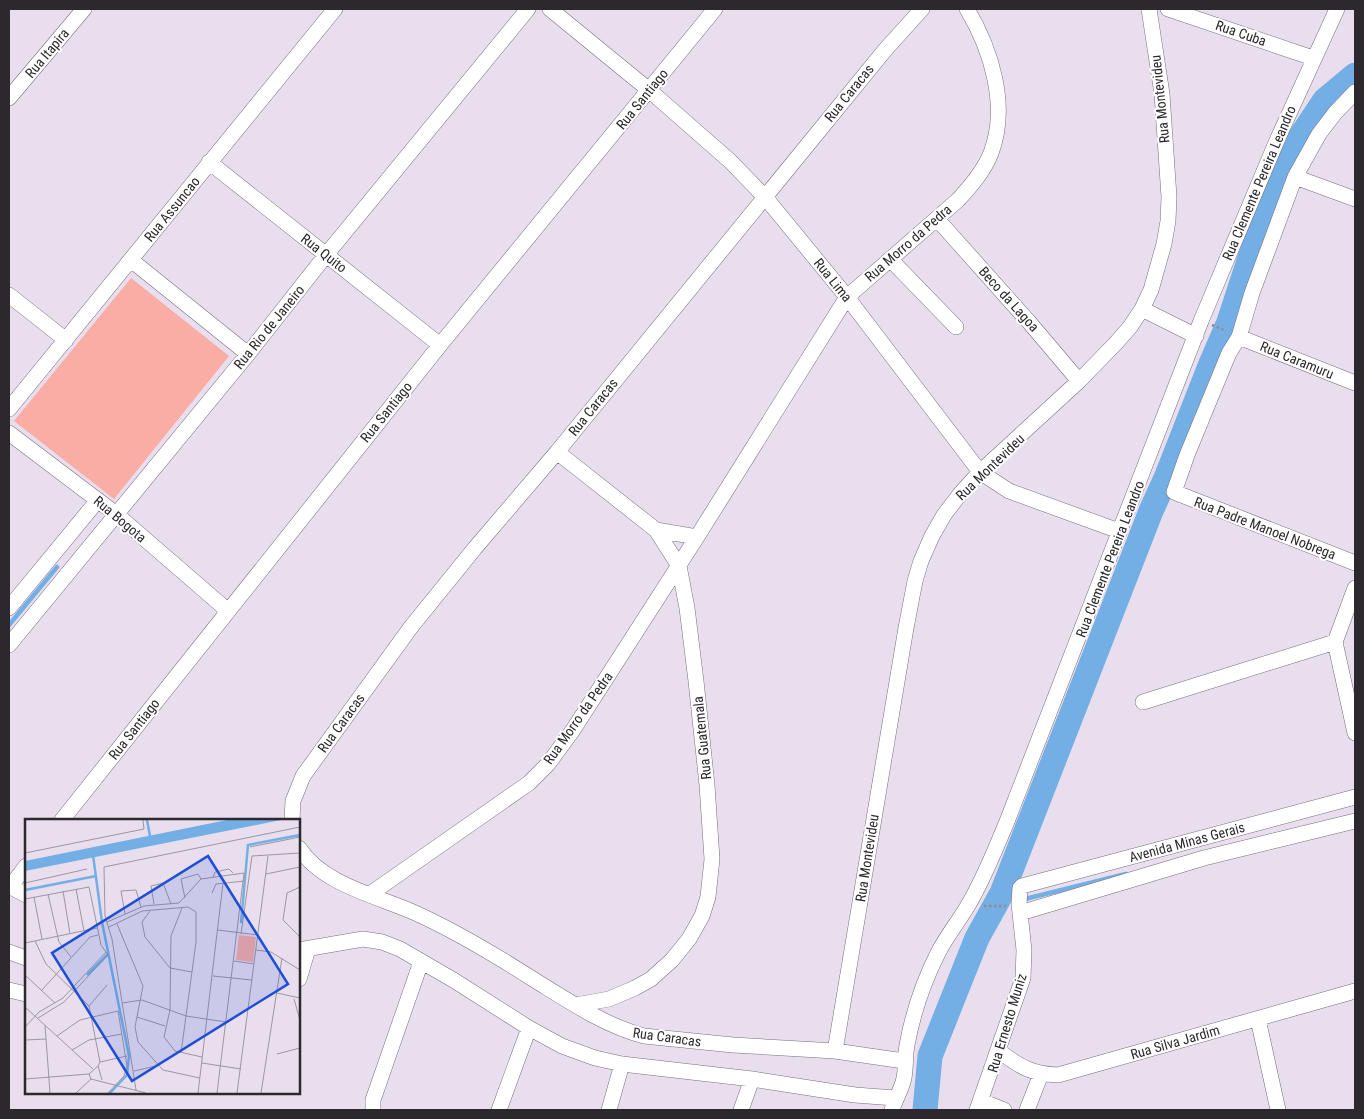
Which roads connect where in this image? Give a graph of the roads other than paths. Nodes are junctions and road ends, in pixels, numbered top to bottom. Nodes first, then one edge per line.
1 (84, 9) edge
2 (335, 9) edge
3 (528, 9) edge
4 (550, 9) edge
5 (715, 9) edge
6 (922, 9) edge
7 (966, 9) edge
8 (1149, 9) edge
9 (1168, 9) edge
10 (1337, 9) edge
11 (1313, 58) junction
12 (649, 90) junction
13 (1355, 92) edge
14 (9, 98) edge
15 (209, 162) junction
16 (1296, 176) junction
17 (765, 198) junction
18 (1355, 200) edge
19 (938, 218) junction
20 (326, 254) junction
21 (890, 259) junction
22 (130, 260) junction
23 (9, 295) edge
24 (847, 297) junction
25 (1142, 309) junction
26 (956, 327) dead end
27 (1196, 336) junction
28 (1237, 336) junction
29 (66, 340) junction
30 (440, 345) junction
31 (248, 354) junction
32 (1079, 381) junction
33 (1355, 383) edge
34 (9, 409) edge
35 (9, 433) edge
36 (557, 452) junction
37 (980, 472) junction
38 (98, 500) junction
39 (116, 514) junction
40 (656, 530) junction
41 (1119, 531) junction
42 (697, 537) junction
43 (1355, 563) edge
44 (678, 566) junction
45 (1355, 588) edge
46 (9, 608) edge
47 (227, 610) junction
48 (1335, 642) junction
49 (9, 645) edge
50 (1143, 702) dead end
51 (1355, 733) edge
52 (1355, 797) edge
53 (63, 819) edge
54 (292, 819) edge
55 (1355, 821) edge
56 (300, 850) edge
57 (25, 867) edge
58 (9, 887) edge
59 (1020, 888) joint
60 (370, 894) junction
61 (25, 895) edge
62 (1018, 908) junction
63 (304, 949) edge
64 (9, 952) edge
65 (25, 958) edge
66 (421, 962) junction
67 (300, 972) edge
68 (9, 990) edge
69 (1355, 991) edge
70 (25, 994) edge
71 (576, 1005) junction
72 (1258, 1019) junction
73 (529, 1028) junction
74 (835, 1050) junction
75 (999, 1050) junction
76 (904, 1061) junction
77 (622, 1064) junction
78 (1041, 1074) junction
79 (752, 1079) junction
80 (894, 1104) edge
81 (979, 1106) edge
82 (373, 1110) edge
83 (500, 1110) edge
84 (609, 1110) edge
85 (741, 1110) edge
86 (1004, 1110) edge
87 (1027, 1110) edge
88 (1278, 1110) edge

1 - 14 street, Rua Itapira
2 - 15 street, Rua Assuncao
3 - 20 street, Rua Rio de Janeiro
4 - 12 street, Rua Lima
5 - 12 street, Rua Santiago
6 - 17 street, Rua Caracas
7 - 19 street, Rua Morro da Pedra
8 - 25 street, Rua Montevideu
9 - 11 street, Rua Cuba
10 - 11 street, Rua Clemente Pereira Leandro
11 - 27 street, Rua Clemente Pereira Leandro
12 - 17 street, Rua Lima
12 - 30 street, Rua Santiago
13 - 16 street
15 - 20 street, Rua Quito
15 - 22 street, Rua Assuncao
16 - 18 street
16 - 28 street
17 - 24 street, Rua Lima
17 - 36 street, Rua Caracas
19 - 21 street, Rua Morro da Pedra
19 - 32 street, Beco da Lagoa
20 - 30 street, Rua Quito
20 - 31 street, Rua Rio de Janeiro
21 - 24 street, Rua Morro da Pedra
21 - 26 street
22 - 29 street, Rua Assuncao
22 - 31 street
23 - 29 street
24 - 37 street, Rua Lima
24 - 42 street, Rua Morro da Pedra
25 - 27 street
25 - 32 street, Rua Montevideu
27 - 41 street, Rua Clemente Pereira Leandro
28 - 33 street, Rua Caramuru
28 - 43 street, Rua Padre Manoel Nobrega
29 - 34 street, Rua Assuncao
30 - 47 street, Rua Santiago
31 - 39 street, Rua Rio de Janeiro
32 - 37 street, Rua Montevideu
35 - 38 street, Rua Bogota
36 - 40 street, Rua Guatemala
36 - 54 street, Rua Caracas
37 - 41 street, Rua Lima
37 - 74 street, Rua Montevideu
38 - 39 street, Rua Bogota
38 - 46 street
39 - 47 street, Rua Bogota
39 - 49 street, Rua Rio de Janeiro
40 - 42 street
40 - 44 street, Rua Guatemala
41 - 76 street, Rua Clemente Pereira Leandro
42 - 44 street, Rua Morro da Pedra
44 - 60 street, Rua Morro da Pedra
44 - 71 street, Rua Guatemala
45 - 48 street
47 - 53 street, Rua Santiago
48 - 50 street
48 - 51 street
52 - 59 street, Avenida Minas Gerais
55 - 62 street, Avenida Minas Gerais
56 - 60 street, Rua Caracas
57 - 58 street
58 - 61 street
59 - 62 street, Rua Ernesto Muniz
60 - 71 street, Rua Caracas
62 - 75 street, Rua Ernesto Muniz
63 - 66 street
63 - 67 street
64 - 65 street
66 - 73 street
66 - 82 street
68 - 70 street
69 - 72 street, Rua Silva Jardim
71 - 74 street, Rua Caracas
72 - 78 street, Rua Silva Jardim
72 - 88 street
73 - 77 street
73 - 83 street
74 - 76 street, Rua Caracas
75 - 78 street, Rua Silva Jardim
75 - 81 street, Rua Ernesto Muniz
76 - 80 street, Rua Clemente Pereira Leandro
77 - 79 street
77 - 84 street
78 - 87 street
79 - 80 street
79 - 85 street
81 - 86 street

